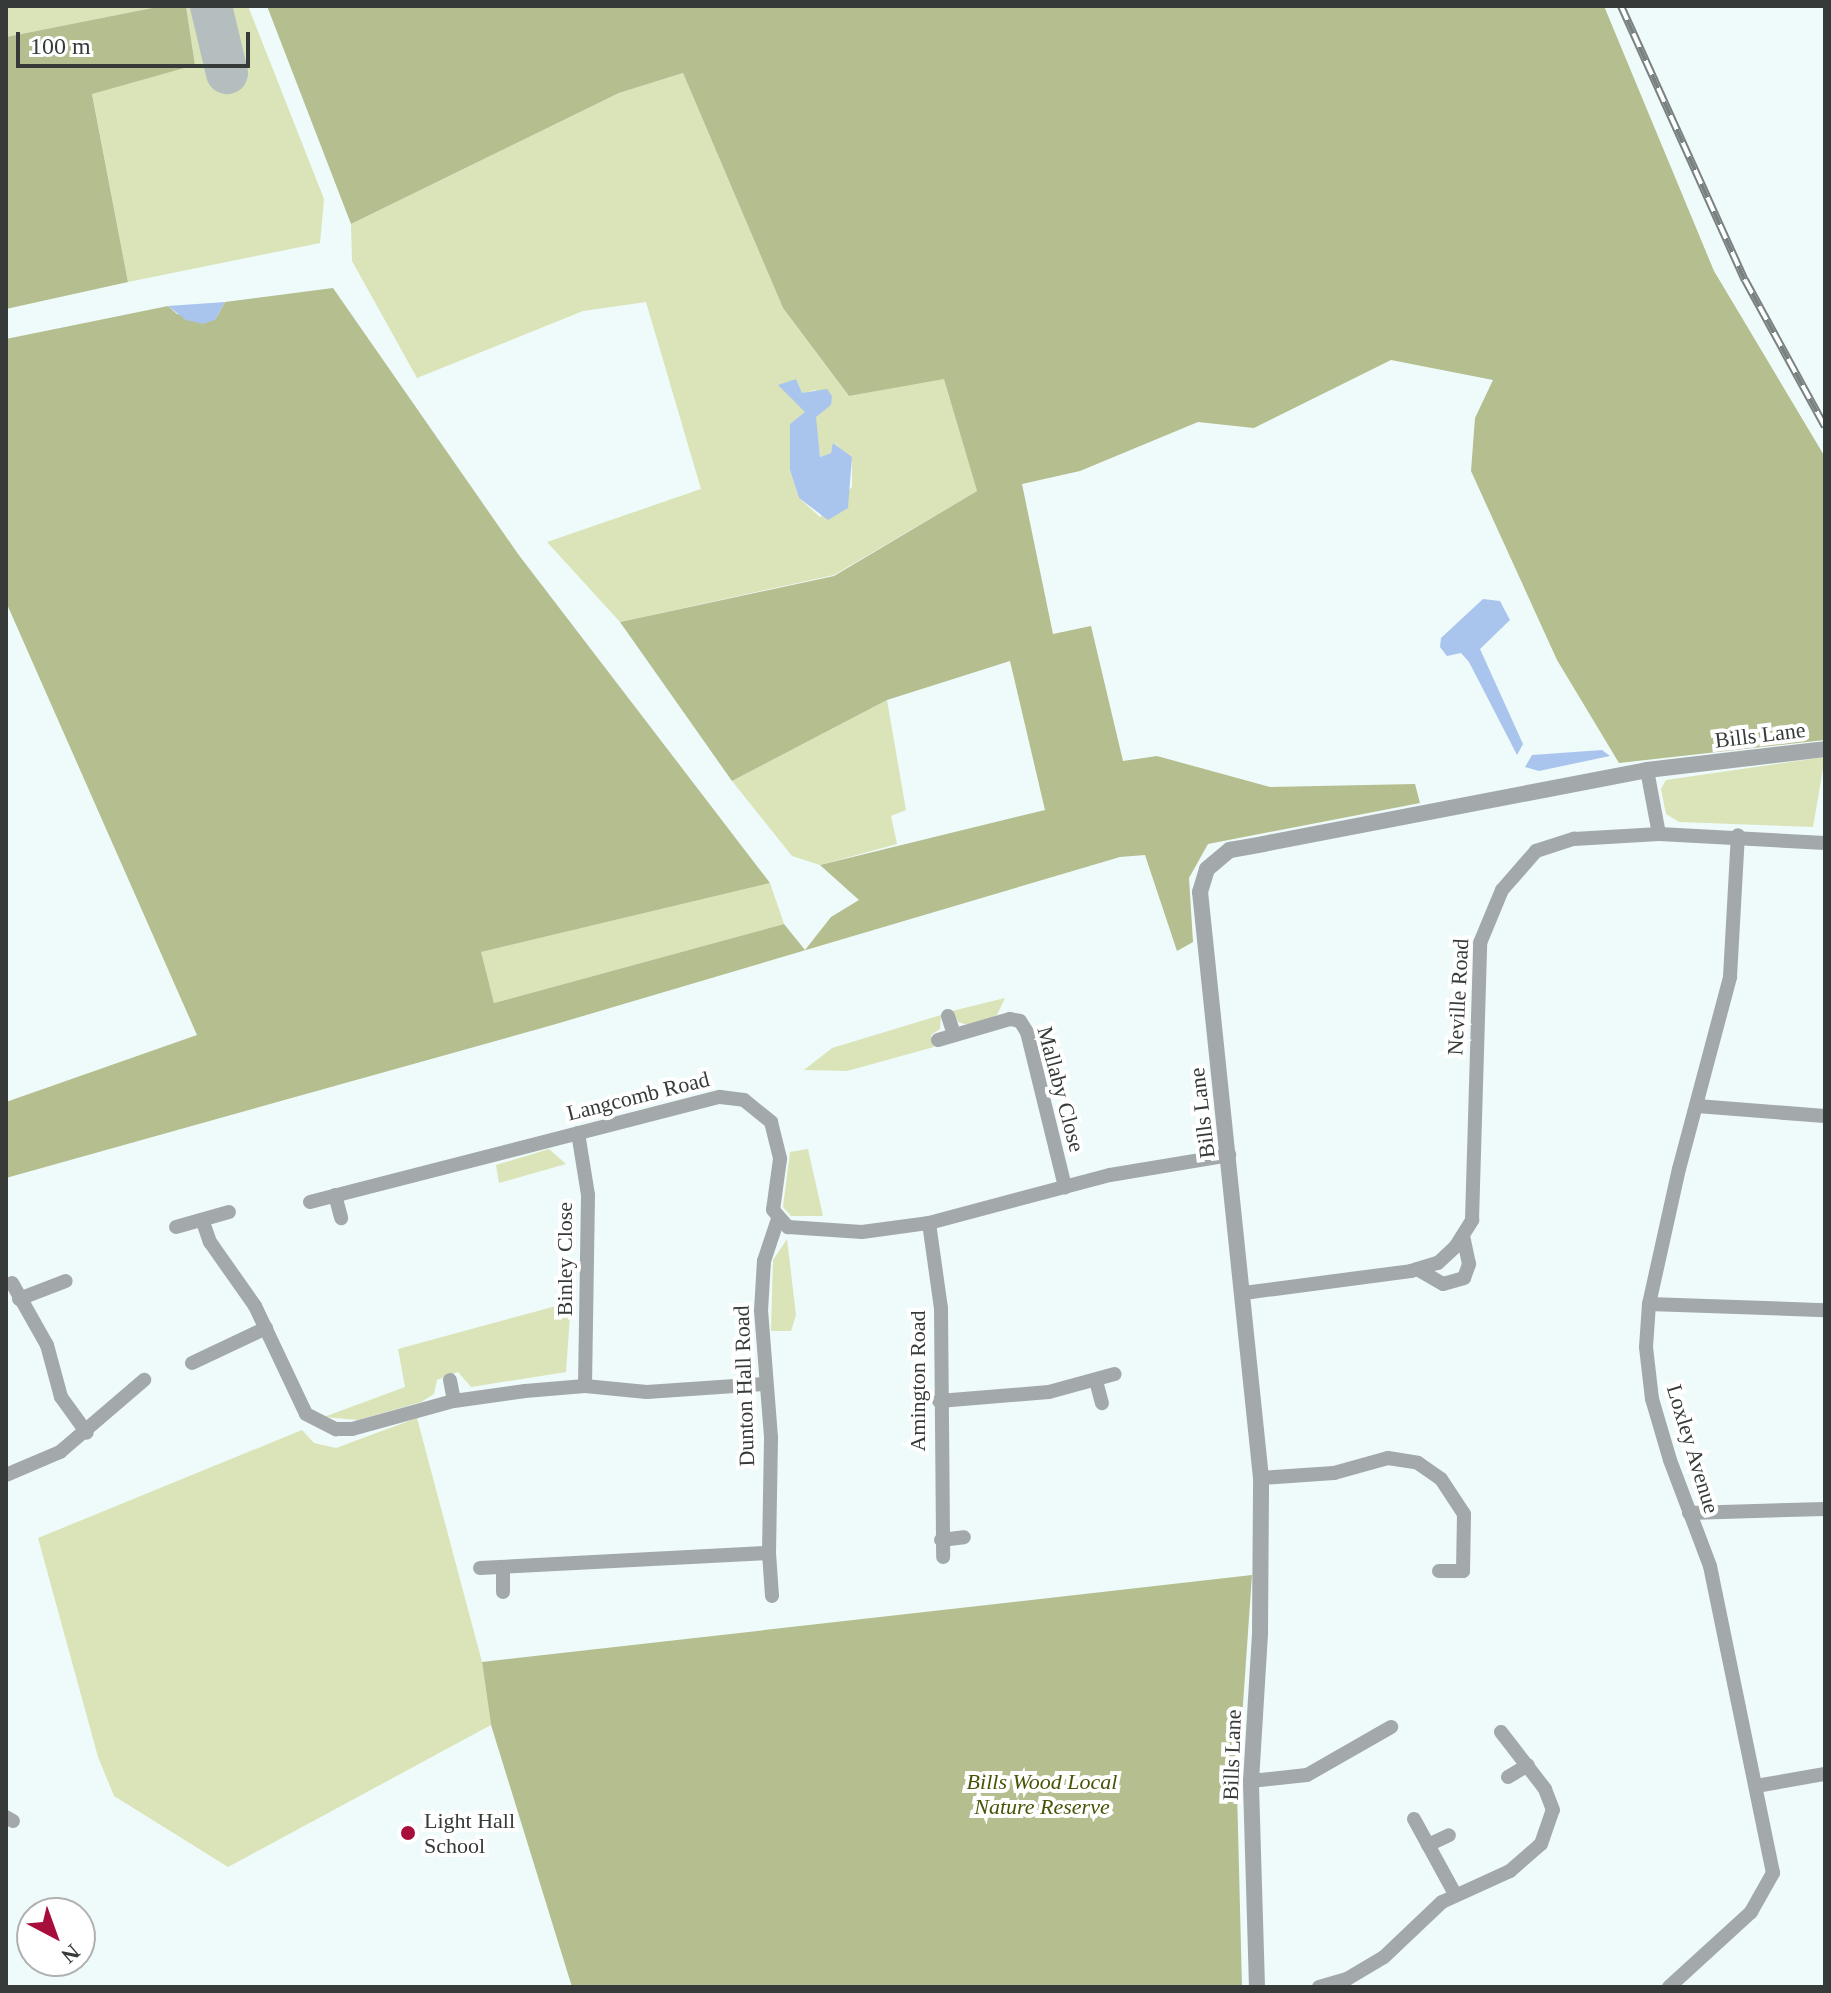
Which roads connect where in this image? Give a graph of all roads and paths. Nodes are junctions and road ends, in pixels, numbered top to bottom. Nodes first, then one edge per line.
1 (1825, 749) edge
2 (1647, 770) junction
3 (1659, 834) junction
4 (1738, 835) junction
5 (1825, 843) edge
6 (948, 1016) dead end
7 (954, 1035) junction
8 (938, 1040) dead end
9 (1697, 1106) junction
10 (1825, 1116) edge
11 (578, 1133) junction
12 (1229, 1155) junction
13 (1065, 1187) junction
14 (335, 1195) junction
15 (310, 1202) dead end
16 (229, 1212) dead end
17 (341, 1218) dead end
18 (778, 1219) junction
19 (203, 1222) junction
20 (929, 1223) junction
21 (176, 1227) dead end
22 (1463, 1236) junction
23 (1417, 1269) junction
24 (66, 1281) dead end
25 (12, 1283) dead end
26 (1244, 1293) junction
27 (19, 1299) junction
28 (1649, 1304) junction
29 (1825, 1310) edge
30 (266, 1328) junction
31 (192, 1363) dead end
32 (1115, 1374) dead end
33 (144, 1380) dead end
34 (450, 1380) dead end
35 (1096, 1381) junction
36 (764, 1384) junction
37 (585, 1386) junction
38 (454, 1401) junction
39 (939, 1401) junction
40 (1102, 1403) dead end
41 (87, 1433) junction
42 (6, 1475) edge
43 (1261, 1478) junction
44 (1825, 1509) edge
45 (1689, 1513) junction
46 (964, 1537) dead end
47 (941, 1540) junction
48 (769, 1553) junction
49 (943, 1557) dead end
50 (480, 1568) dead end
51 (503, 1569) junction
52 (1439, 1571) dead end
53 (503, 1592) dead end
54 (772, 1596) dead end
55 (1391, 1727) dead end
56 (1501, 1732) dead end
57 (1528, 1765) junction
58 (1825, 1774) edge
59 (1508, 1777) dead end
60 (1251, 1781) junction
61 (1756, 1786) junction
62 (1414, 1819) dead end
63 (1449, 1835) dead end
64 (1428, 1845) junction
65 (1455, 1894) junction
66 (1257, 1987) edge
67 (1319, 1987) edge
68 (1669, 1987) edge

1 - 2 street, Bills Lane
2 - 3 street
2 - 12 street, Bills Lane
3 - 4 street, Neville Road
3 - 22 street, Neville Road
4 - 5 street, Neville Road
4 - 9 street, Loxley Avenue
6 - 7 street
7 - 8 street, Mallaby Close
7 - 13 street, Mallaby Close
9 - 10 street
9 - 28 street, Loxley Avenue
11 - 14 street, Langcomb Road
11 - 18 street, Langcomb Road
11 - 37 street, Binley Close
12 - 13 street
12 - 26 street, Bills Lane
13 - 20 street
14 - 15 street, Langcomb Road
14 - 17 street
16 - 19 street
18 - 20 street
18 - 36 street, Dunton Hall Road
19 - 21 street
19 - 30 street
20 - 39 street, Amington Road
22 - 23 street, Neville Road
22 - 23 street, Neville Road
23 - 26 street, Neville Road
24 - 27 street
25 - 27 street
26 - 43 street, Bills Lane
27 - 41 street
28 - 29 street
28 - 45 street, Loxley Avenue
30 - 31 street
30 - 38 street
32 - 35 street
33 - 41 street
34 - 38 street
35 - 39 street
35 - 40 street
36 - 37 street
36 - 48 street, Dunton Hall Road
37 - 38 street
39 - 47 street, Amington Road
41 - 42 street
43 - 52 street
43 - 60 street, Bills Lane
44 - 45 street
45 - 61 street, Loxley Avenue
46 - 47 street
47 - 49 street, Amington Road
48 - 51 street
48 - 54 street, Dunton Hall Road
50 - 51 street
51 - 53 street
55 - 60 street
56 - 57 street
57 - 59 street
57 - 65 street
58 - 61 street
60 - 66 street, Bills Lane
61 - 68 street, Loxley Avenue
62 - 64 street
63 - 64 street
64 - 65 street
65 - 67 street

